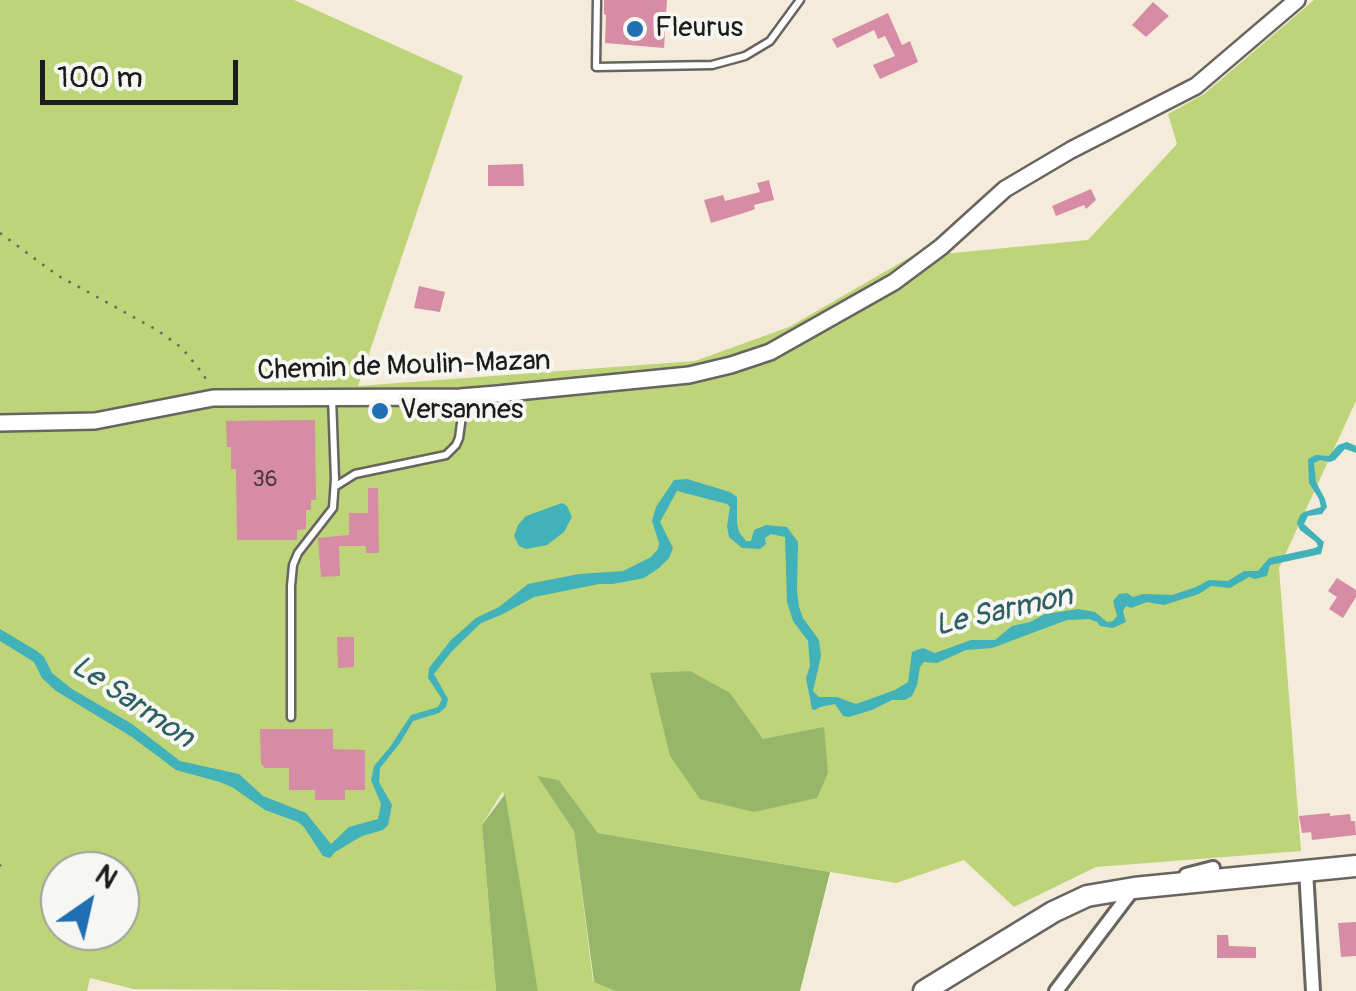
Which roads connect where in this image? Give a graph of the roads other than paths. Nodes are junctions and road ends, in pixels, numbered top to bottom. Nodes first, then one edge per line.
1 (597, 0) edge
2 (800, 0) edge
3 (1297, 0) edge
4 (332, 396) junction
5 (460, 397) junction
6 (0, 423) edge
7 (335, 486) junction
8 (291, 717) dead end
9 (1356, 866) edge
10 (1213, 868) junction
11 (1306, 870) junction
12 (1134, 888) junction
13 (976, 957) junction
14 (924, 991) edge
15 (1056, 991) edge
16 (1313, 991) edge

1 - 2 lane
3 - 5 street, Chemin de Moulin-Mazan
4 - 5 street, Chemin de Moulin-Mazan
4 - 6 street, Chemin de Moulin-Mazan
4 - 7 lane
5 - 7 lane
7 - 8 lane
9 - 11 main road
10 - 11 main road
10 - 12 street
10 - 13 main road
11 - 12 main road
11 - 16 street
12 - 13 main road
12 - 15 street
13 - 14 main road

